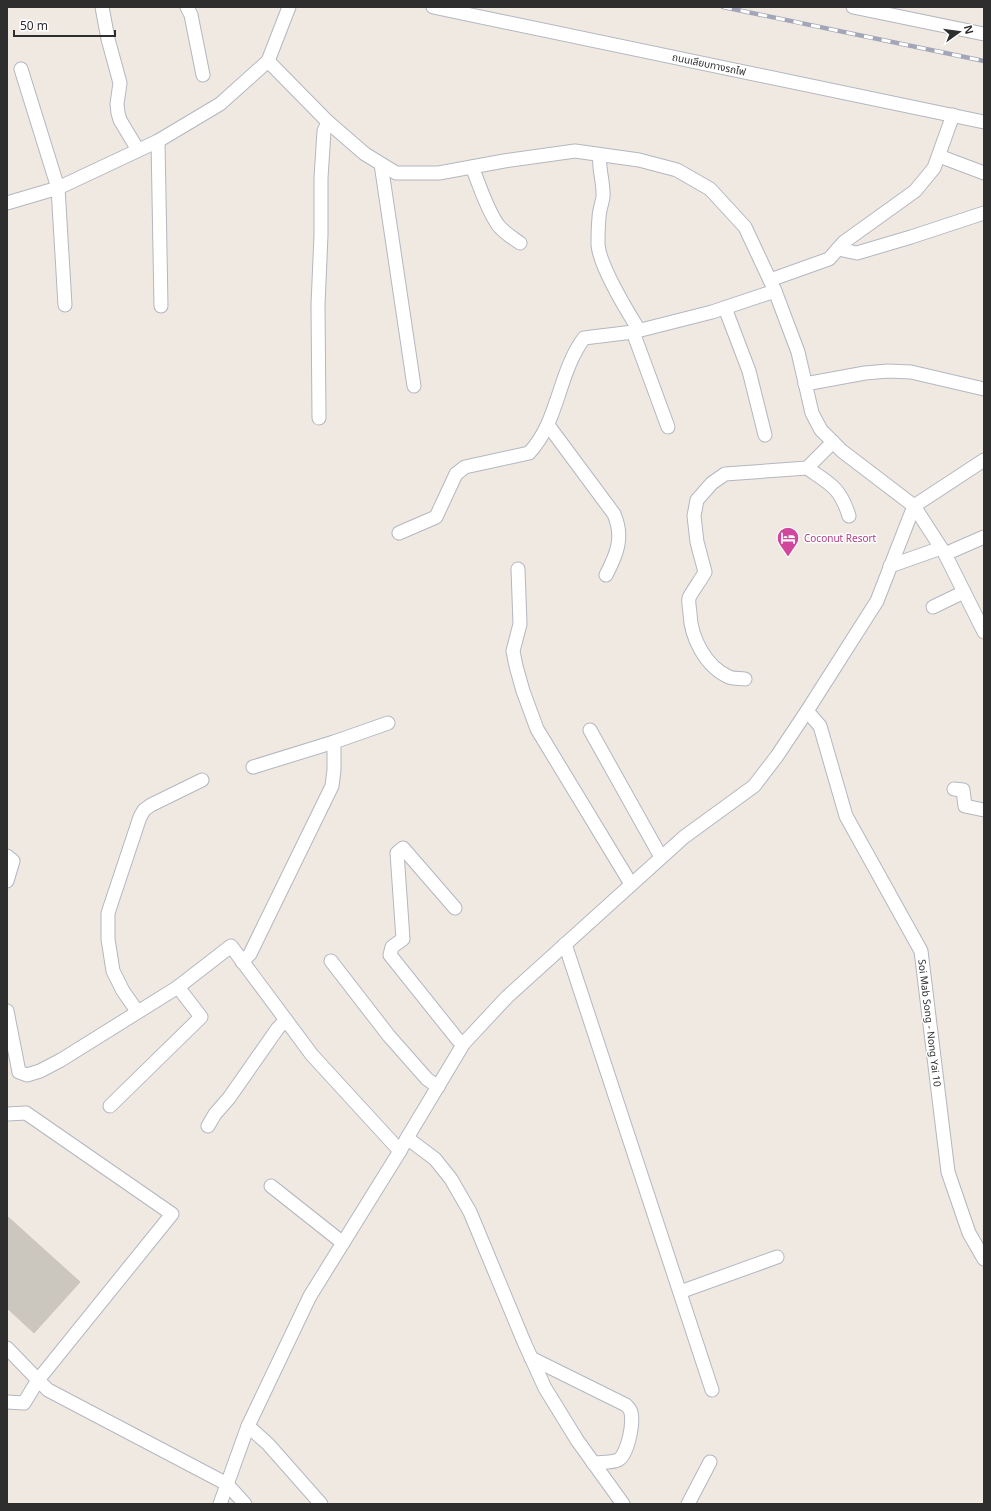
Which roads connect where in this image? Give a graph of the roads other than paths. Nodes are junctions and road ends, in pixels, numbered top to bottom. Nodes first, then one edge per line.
1 (102, 7) edge
2 (187, 7) edge
3 (290, 7) edge
4 (433, 7) edge
5 (853, 7) edge
6 (984, 34) edge
7 (268, 61) junction
8 (22, 69) dead end
9 (203, 75) dead end
10 (953, 115) junction
11 (328, 122) junction
12 (984, 122) edge
13 (158, 141) junction
14 (138, 150) junction
15 (600, 155) junction
16 (939, 156) junction
17 (381, 164) junction
18 (472, 167) junction
19 (984, 173) edge
20 (58, 188) junction
21 (7, 203) edge
22 (984, 213) edge
23 (520, 243) dead end
24 (838, 249) junction
25 (773, 286) junction
26 (65, 305) dead end
27 (161, 306) dead end
28 (725, 308) junction
29 (636, 331) junction
30 (805, 384) junction
31 (414, 386) dead end
32 (984, 389) edge
33 (319, 418) dead end
34 (548, 425) junction
35 (668, 428) dead end
36 (765, 435) dead end
37 (833, 442) junction
38 (984, 460) edge
39 (807, 468) junction
40 (914, 506) junction
41 (849, 516) dead end
42 (399, 533) dead end
43 (984, 537) edge
44 (943, 551) junction
45 (890, 566) junction
46 (518, 569) dead end
47 (606, 576) dead end
48 (964, 592) junction
49 (933, 607) dead end
50 (984, 632) edge
51 (745, 679) dead end
52 (807, 711) junction
53 (388, 723) dead end
54 (590, 730) dead end
55 (334, 742) junction
56 (253, 767) dead end
57 (202, 780) dead end
58 (954, 789) dead end
59 (984, 810) edge
60 (7, 856) edge
61 (661, 857) junction
62 (7, 881) edge
63 (631, 884) junction
64 (456, 908) dead end
65 (565, 944) junction
66 (331, 961) dead end
67 (242, 962) junction
68 (178, 987) junction
69 (7, 1011) edge
70 (137, 1012) junction
71 (286, 1020) junction
72 (464, 1043) junction
73 (438, 1087) junction
74 (110, 1106) dead end
75 (7, 1114) edge
76 (208, 1126) dead end
77 (407, 1138) junction
78 (400, 1151) junction
79 (271, 1186) dead end
80 (343, 1243) junction
81 (777, 1257) dead end
82 (984, 1259) edge
83 (680, 1292) junction
84 (7, 1348) edge
85 (531, 1358) junction
86 (38, 1380) junction
87 (712, 1390) dead end
88 (7, 1402) edge
89 (248, 1426) junction
90 (593, 1462) junction
91 (710, 1462) dead end
92 (227, 1484) junction
93 (220, 1504) edge
94 (245, 1504) edge
95 (321, 1504) edge
96 (623, 1504) edge
97 (688, 1504) edge

1 - 14 street
2 - 9 street
3 - 7 street
4 - 10 street, ถนนเลียบทางรถไฟ
5 - 6 street
7 - 11 street
7 - 13 street
8 - 20 street
10 - 12 street, ถนนเลียบทางรถไฟ
10 - 16 street
11 - 17 street
11 - 33 street
13 - 14 street
13 - 27 street
14 - 20 street
15 - 18 street
15 - 25 street
15 - 29 street
16 - 19 street
16 - 24 street
17 - 18 street
17 - 31 street
18 - 23 street
20 - 21 street
20 - 26 street
22 - 24 street
24 - 25 street
25 - 28 street
25 - 30 street
28 - 29 street
28 - 36 street
29 - 34 street
29 - 35 street
30 - 32 street
30 - 37 street
34 - 42 street
34 - 47 street
37 - 39 street
37 - 40 street
38 - 40 street
39 - 41 street
39 - 51 street
40 - 44 street
40 - 45 street
43 - 44 street
44 - 45 street
44 - 48 street
45 - 52 street
46 - 63 street
48 - 49 street
48 - 50 street
52 - 61 street
52 - 82 street, Soi Mab Song - Nong Yai 10
53 - 55 street
54 - 61 street
55 - 56 street
55 - 67 street
57 - 70 street
58 - 59 street
60 - 62 street
61 - 63 street
63 - 65 street
64 - 72 street
65 - 72 street
65 - 83 street
66 - 73 street
67 - 68 street
67 - 71 street
68 - 70 street
68 - 74 street
69 - 70 street
71 - 76 street
71 - 78 street
72 - 73 street
73 - 77 street
75 - 86 street
77 - 78 street
77 - 85 street
78 - 80 street
79 - 80 street
80 - 89 street
81 - 83 street
83 - 87 street
84 - 86 street
85 - 90 street
85 - 90 street
86 - 88 street
86 - 92 street
89 - 92 street
89 - 95 street
90 - 96 street
91 - 97 street
92 - 93 street
92 - 94 street

